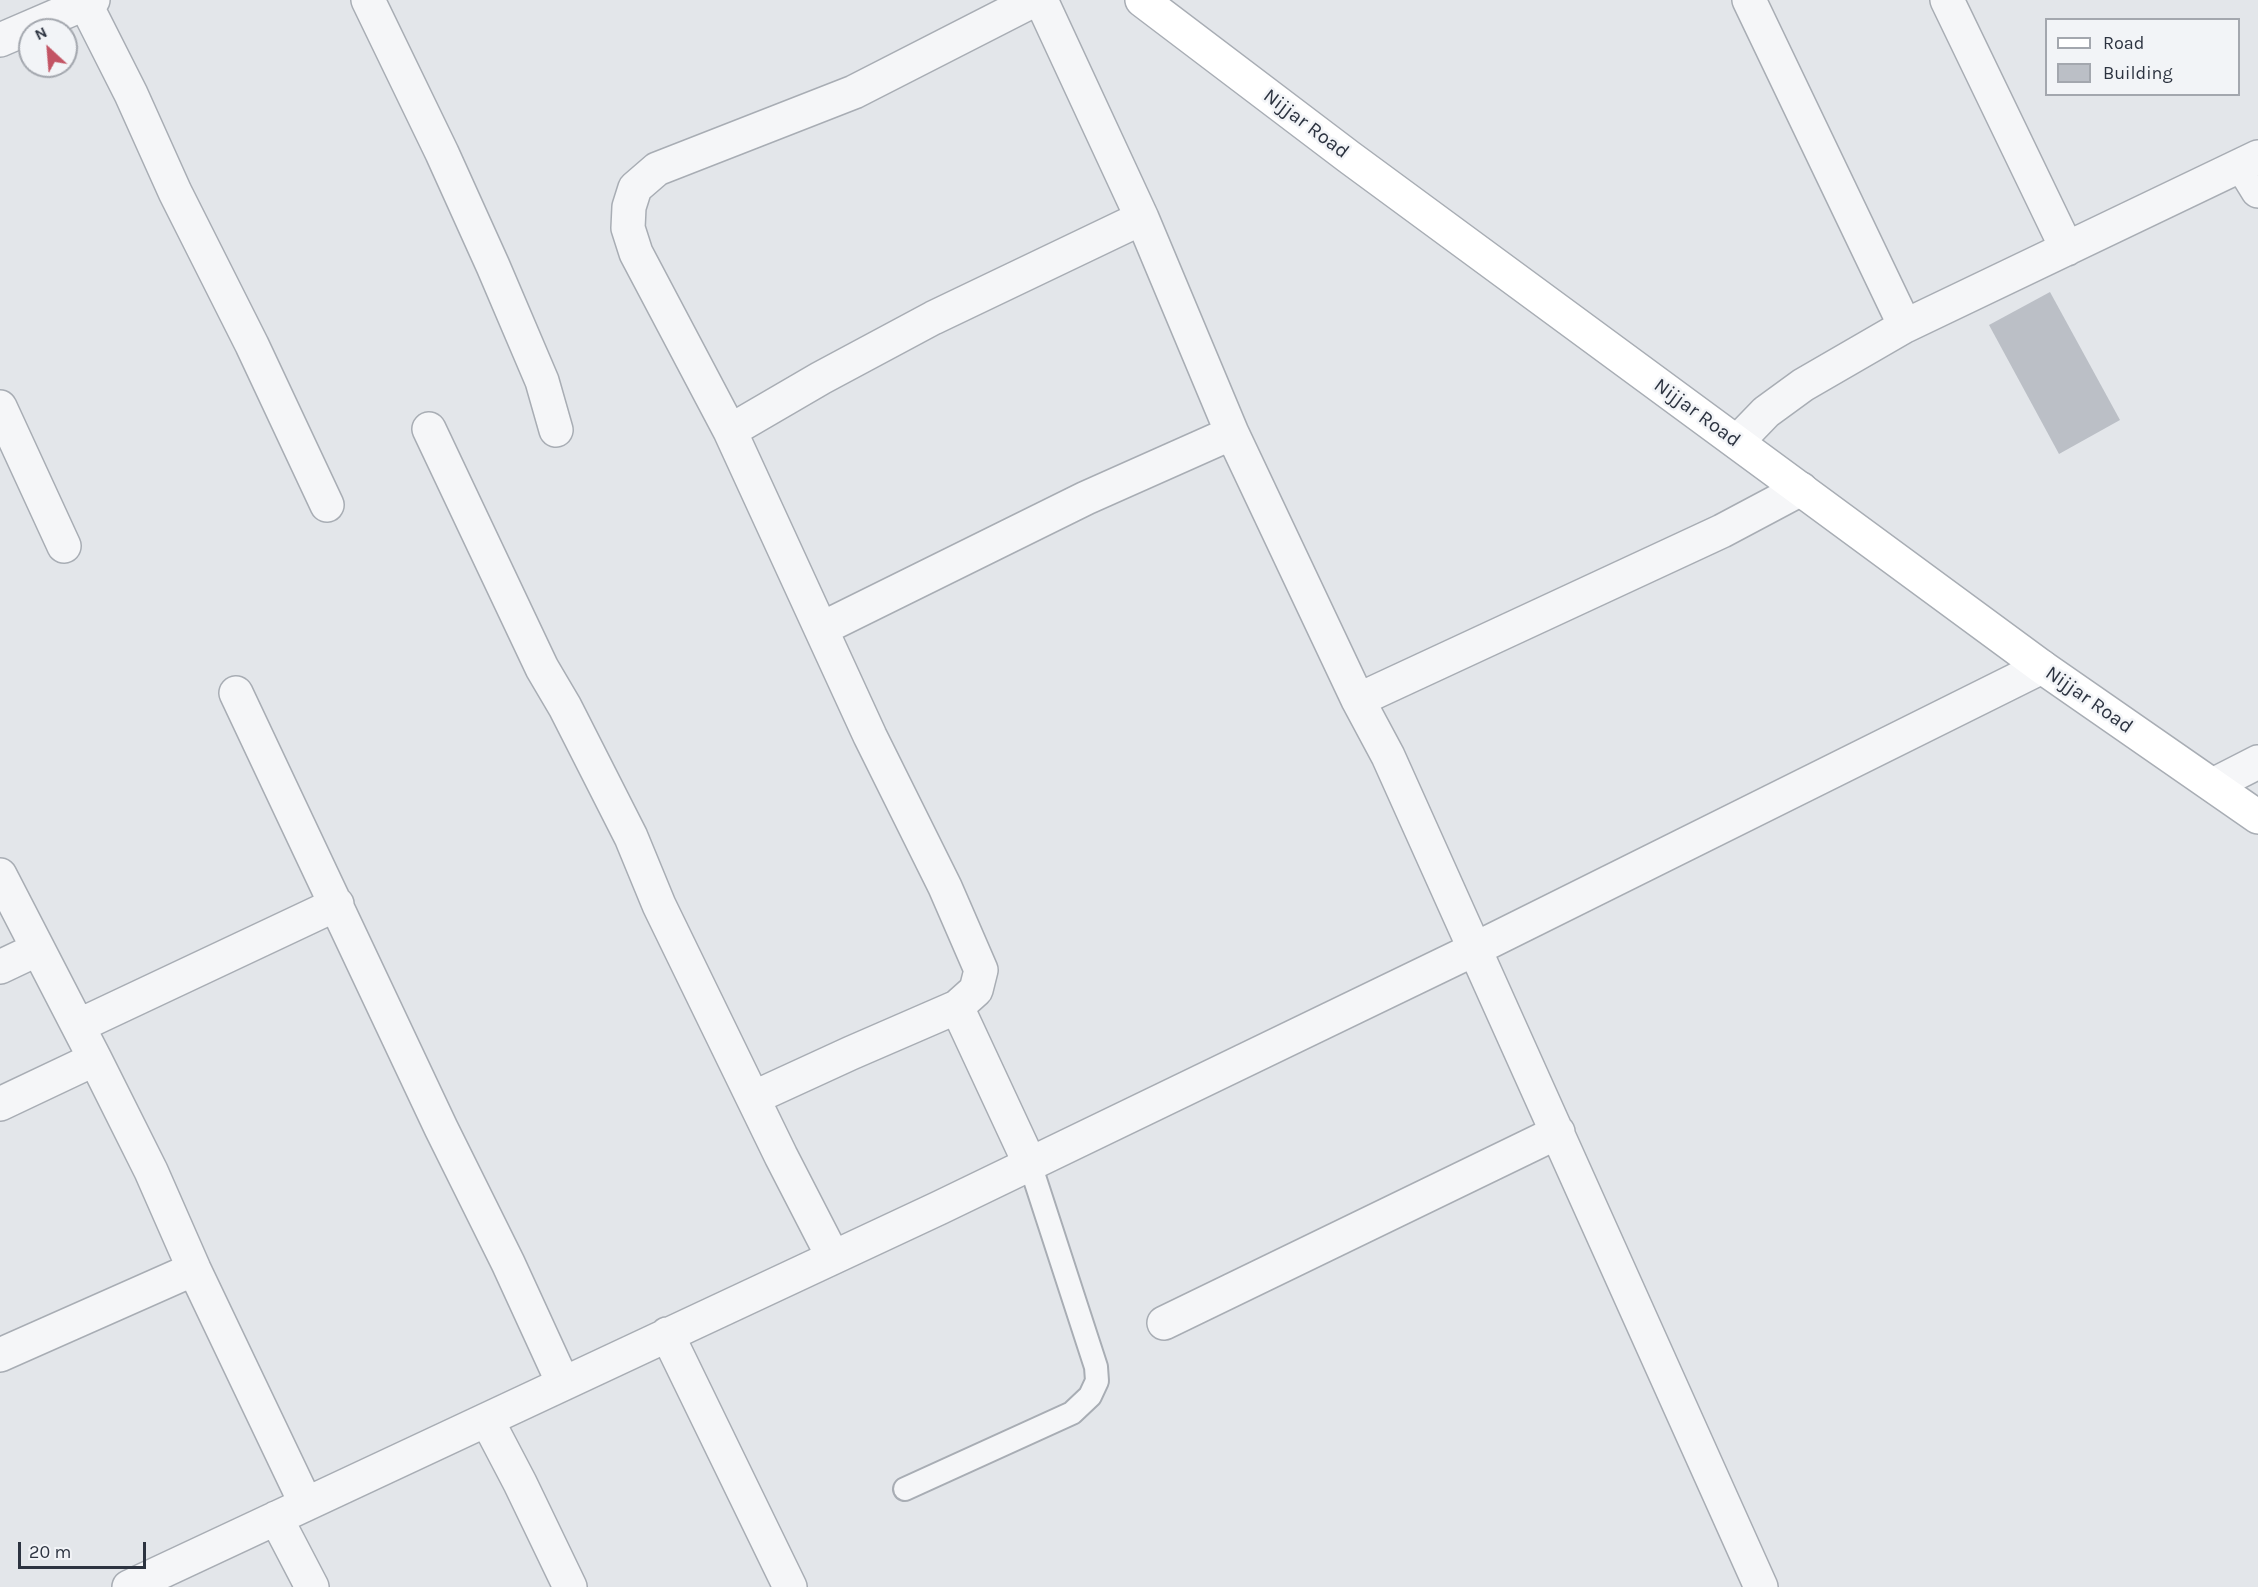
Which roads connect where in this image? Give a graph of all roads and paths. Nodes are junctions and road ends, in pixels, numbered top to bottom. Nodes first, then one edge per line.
1 (368, 0) edge
2 (1034, 0) edge
3 (1041, 0) edge
4 (1749, 0) edge
5 (1947, 0) edge
6 (1146, 1) edge
7 (89, 2) edge
8 (0, 40) edge
9 (2253, 171) edge
10 (1143, 218) junction
11 (2067, 249) junction
12 (1905, 326) junction
13 (0, 407) edge
14 (429, 429) dead end
15 (556, 430) dead end
16 (730, 431) junction
17 (1232, 433) junction
18 (1737, 442) junction
19 (1801, 489) junction
20 (327, 505) dead end
21 (64, 546) dead end
22 (821, 629) junction
23 (2042, 667) junction
24 (236, 693) dead end
25 (1358, 700) junction
26 (2258, 762) edge
27 (2213, 785) junction
28 (2258, 817) edge
29 (0, 875) edge
30 (337, 904) junction
31 (38, 949) junction
32 (1476, 949) junction
33 (0, 967) edge
34 (957, 1007) junction
35 (78, 1026) junction
36 (95, 1059) junction
37 (753, 1098) junction
38 (0, 1104) edge
39 (1558, 1132) junction
40 (1030, 1164) junction
41 (833, 1257) junction
42 (194, 1269) junction
43 (1164, 1323) dead end
44 (667, 1334) junction
45 (0, 1355) edge
46 (563, 1383) junction
47 (487, 1420) junction
48 (905, 1489) dead end
49 (306, 1504) junction
50 (276, 1518) junction
51 (144, 1584) edge
52 (312, 1587) edge
53 (570, 1587) edge
54 (790, 1587) edge
55 (1761, 1587) edge

1 - 15 street
2 - 16 street
3 - 10 street
4 - 12 street
5 - 11 street
6 - 18 street, Nijjar Road
7 - 8 street
7 - 20 street
9 - 11 street
10 - 16 street
10 - 17 street
11 - 12 street
12 - 18 street
13 - 21 street
14 - 37 street
16 - 22 street
17 - 22 street
17 - 25 street
18 - 19 street, Nijjar Road
19 - 23 street, Nijjar Road
19 - 25 street
22 - 34 street
23 - 27 street, Nijjar Road
23 - 32 street
24 - 30 street
25 - 32 street
26 - 27 street
27 - 28 street, Nijjar Road
29 - 31 street
30 - 35 street
30 - 46 street
31 - 33 street
31 - 35 street
32 - 39 street
32 - 40 street
34 - 37 street
34 - 40 street
35 - 36 street
36 - 38 street
36 - 42 street
37 - 41 street
39 - 43 street
39 - 55 street
40 - 41 street
40 - 48 lane
41 - 44 street
42 - 45 street
42 - 49 street
44 - 46 street
44 - 54 street
46 - 47 street
47 - 49 street
47 - 53 street
49 - 50 street
50 - 51 street
50 - 52 street

